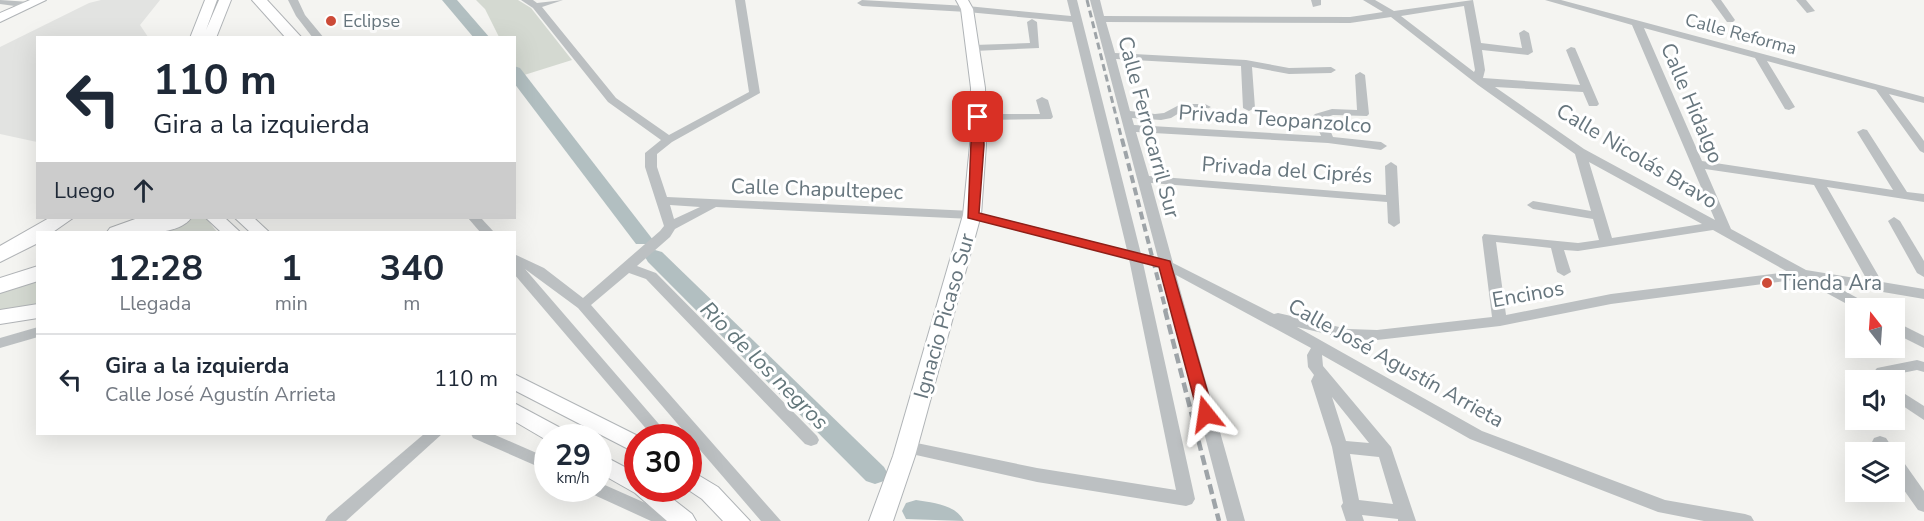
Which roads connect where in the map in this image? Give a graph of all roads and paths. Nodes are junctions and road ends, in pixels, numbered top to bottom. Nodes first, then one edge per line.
1 (211, 0) edge
2 (225, 0) edge
3 (259, 0) edge
4 (293, 0) edge
5 (526, 0) edge
6 (558, 0) edge
7 (740, 0) edge
8 (1072, 0) edge
9 (1095, 0) edge
10 (1368, 0) edge
11 (1550, 0) edge
12 (1716, 0) edge
13 (1801, 0) edge
14 (0, 1) edge
15 (1468, 1) edge
16 (35, 2) edge
17 (862, 3) dead end
18 (965, 4) edge
19 (537, 6) junction
20 (1810, 11) dead end
21 (1393, 14) junction
22 (0, 18) edge
23 (1076, 19) junction
24 (1100, 19) junction
25 (1730, 20) dead end
26 (1032, 22) dead end
27 (1636, 22) junction
28 (1524, 33) dead end
29 (197, 36) edge
30 (210, 36) edge
31 (293, 36) edge
32 (317, 36) edge
33 (1476, 46) junction
34 (974, 48) junction
35 (1571, 50) dead end
36 (1110, 56) junction
37 (1759, 56) junction
38 (1246, 63) junction
39 (1331, 70) dead end
40 (1360, 75) dead end
41 (1479, 81) junction
42 (1586, 89) junction
43 (1880, 89) junction
44 (1042, 100) dead end
45 (1924, 100) edge
46 (1593, 104) dead end
47 (1205, 107) dead end
48 (1789, 107) dead end
49 (1249, 108) dead end
50 (1126, 113) junction
51 (978, 117) junction
52 (1130, 128) junction
53 (1863, 132) dead end
54 (668, 140) junction
55 (1328, 140) junction
56 (1382, 146) dead end
57 (1924, 149) edge
58 (1580, 152) junction
59 (1696, 164) junction
60 (1391, 166) dead end
61 (1143, 179) junction
62 (1820, 184) junction
63 (1903, 195) junction
64 (1924, 198) edge
65 (1392, 199) junction
66 (661, 201) junction
67 (712, 205) junction
68 (1533, 205) dead end
69 (972, 215) junction
70 (1600, 216) junction
71 (61, 219) edge
72 (152, 219) edge
73 (179, 219) edge
74 (216, 219) edge
75 (245, 219) edge
76 (475, 219) edge
77 (1894, 220) dead end
78 (1394, 223) dead end
79 (670, 226) junction
80 (1713, 226) junction
81 (41, 231) edge
82 (120, 231) edge
83 (149, 231) edge
84 (230, 231) edge
85 (260, 231) edge
86 (486, 231) edge
87 (1726, 232) junction
88 (36, 234) edge
89 (1607, 243) junction
90 (1557, 247) junction
91 (0, 255) edge
92 (1135, 256) junction
93 (516, 259) edge
94 (36, 263) edge
95 (1166, 264) junction
96 (516, 267) edge
97 (627, 267) junction
98 (1564, 272) dead end
99 (1924, 273) edge
100 (36, 274) edge
101 (1804, 274) junction
102 (0, 276) edge
103 (0, 286) edge
104 (1877, 286) junction
105 (1924, 294) edge
106 (1847, 298) edge
107 (583, 305) junction
108 (36, 311) edge
109 (1262, 314) junction
110 (0, 317) edge
111 (1500, 321) junction
112 (1905, 332) edge
113 (31, 333) edge
114 (0, 343) edge
115 (1924, 343) edge
116 (1320, 347) junction
117 (1924, 367) edge
118 (1892, 370) edge
119 (516, 382) edge
120 (1905, 400) edge
121 (1334, 401) junction
122 (516, 412) edge
123 (1924, 414) edge
124 (536, 424) edge
125 (651, 424) edge
126 (433, 435) edge
127 (481, 435) edge
128 (624, 439) edge
129 (812, 440) dead end
130 (907, 447) junction
131 (1340, 447) junction
132 (1385, 451) junction
133 (534, 459) edge
134 (1905, 478) edge
135 (702, 484) edge
136 (702, 488) edge
137 (710, 493) junction
138 (612, 495) edge
139 (660, 502) edge
140 (1924, 505) edge
141 (1353, 514) edge
142 (1406, 517) edge
143 (879, 518) edge
144 (334, 521) edge
145 (675, 521) edge
146 (684, 521) edge
147 (738, 521) edge
148 (772, 521) edge
149 (1236, 521) edge
150 (1745, 521) edge

1 - 29 main road
2 - 30 main road
3 - 31 highway
4 - 32 street
5 - 19 street
6 - 19 street
7 - 54 street
8 - 23 street
9 - 24 street, Calle Ferrocarril Sur
10 - 21 street, Calle Nicolás Bravo
11 - 27 street, Calle Reforma
12 - 25 street
13 - 20 street
14 - 16 street
15 - 21 street
15 - 33 street
16 - 22 main road
17 - 18 street
18 - 23 street
18 - 34 main road, Ignacio Picaso Sur
19 - 54 street
21 - 24 street
21 - 41 street, Calle Nicolás Bravo
23 - 92 street
24 - 36 street, Calle Ferrocarril Sur
26 - 34 street
27 - 37 street, Calle Reforma
27 - 59 street, Calle Hidalgo
28 - 33 street
33 - 41 street
34 - 51 main road, Ignacio Picaso Sur
35 - 42 street
36 - 38 street
36 - 50 street, Calle Ferrocarril Sur
37 - 43 street, Calle Reforma
37 - 48 street
38 - 39 street
38 - 49 street
40 - 55 street
41 - 42 street
41 - 58 street, Calle Nicolás Bravo
42 - 46 street
43 - 45 street, Calle Reforma
43 - 57 street
44 - 51 street
47 - 50 street
50 - 52 street, Calle Ferrocarril Sur
51 - 69 main road, Ignacio Picaso Sur
52 - 55 street, Privada Teopanzolco
52 - 61 street, Calle Ferrocarril Sur
53 - 63 street
54 - 66 street
55 - 56 street, Privada Teopanzolco
58 - 70 street
58 - 80 street, Calle Nicolás Bravo
59 - 62 street
59 - 87 street, Calle Hidalgo
60 - 65 street
61 - 65 street, Privada del Ciprés
61 - 95 street, Calle Ferrocarril Sur
62 - 63 street
62 - 104 street
63 - 64 street
65 - 78 street
66 - 67 street, Calle Chapultepec
66 - 79 street
67 - 69 street, Calle Chapultepec
67 - 79 street
68 - 70 street
69 - 92 street, Calle Chapultepec
69 - 130 main road, Ignacio Picaso Sur
70 - 89 street
71 - 81 highway
72 - 82 highway
73 - 83 highway
74 - 84 main road
75 - 85 main road
76 - 86 street
77 - 99 street
79 - 97 street
80 - 87 street, Calle Nicolás Bravo
80 - 89 street
87 - 101 street, Calle Nicolás Bravo
88 - 91 highway
89 - 90 street
90 - 98 street
90 - 111 street
92 - 95 street, Calle José Agustín Arrieta
92 - 130 street
93 - 107 street
94 - 102 highway
95 - 109 street, Calle José Agustín Arrieta
95 - 149 street, Calle Ferrocarril Sur
96 - 125 street
97 - 107 street
97 - 129 street
100 - 103 highway
101 - 104 street
101 - 106 street, Calle Nicolás Bravo
101 - 111 street, Encinos
104 - 105 street
107 - 148 street
108 - 110 highway
109 - 111 street, Encinos
109 - 116 street, Calle José Agustín Arrieta
112 - 115 street
113 - 114 street
116 - 121 street
116 - 150 street, Calle José Agustín Arrieta
117 - 118 street
119 - 128 main road
120 - 123 street
121 - 131 street
121 - 132 street
122 - 124 main road
126 - 144 street
127 - 133 street
130 - 143 main road, Ignacio Picaso Sur
131 - 132 street
131 - 141 street
132 - 142 street
134 - 140 street
135 - 137 street
136 - 137 main road
137 - 147 main road
138 - 145 street
139 - 146 main road
141 - 142 street

